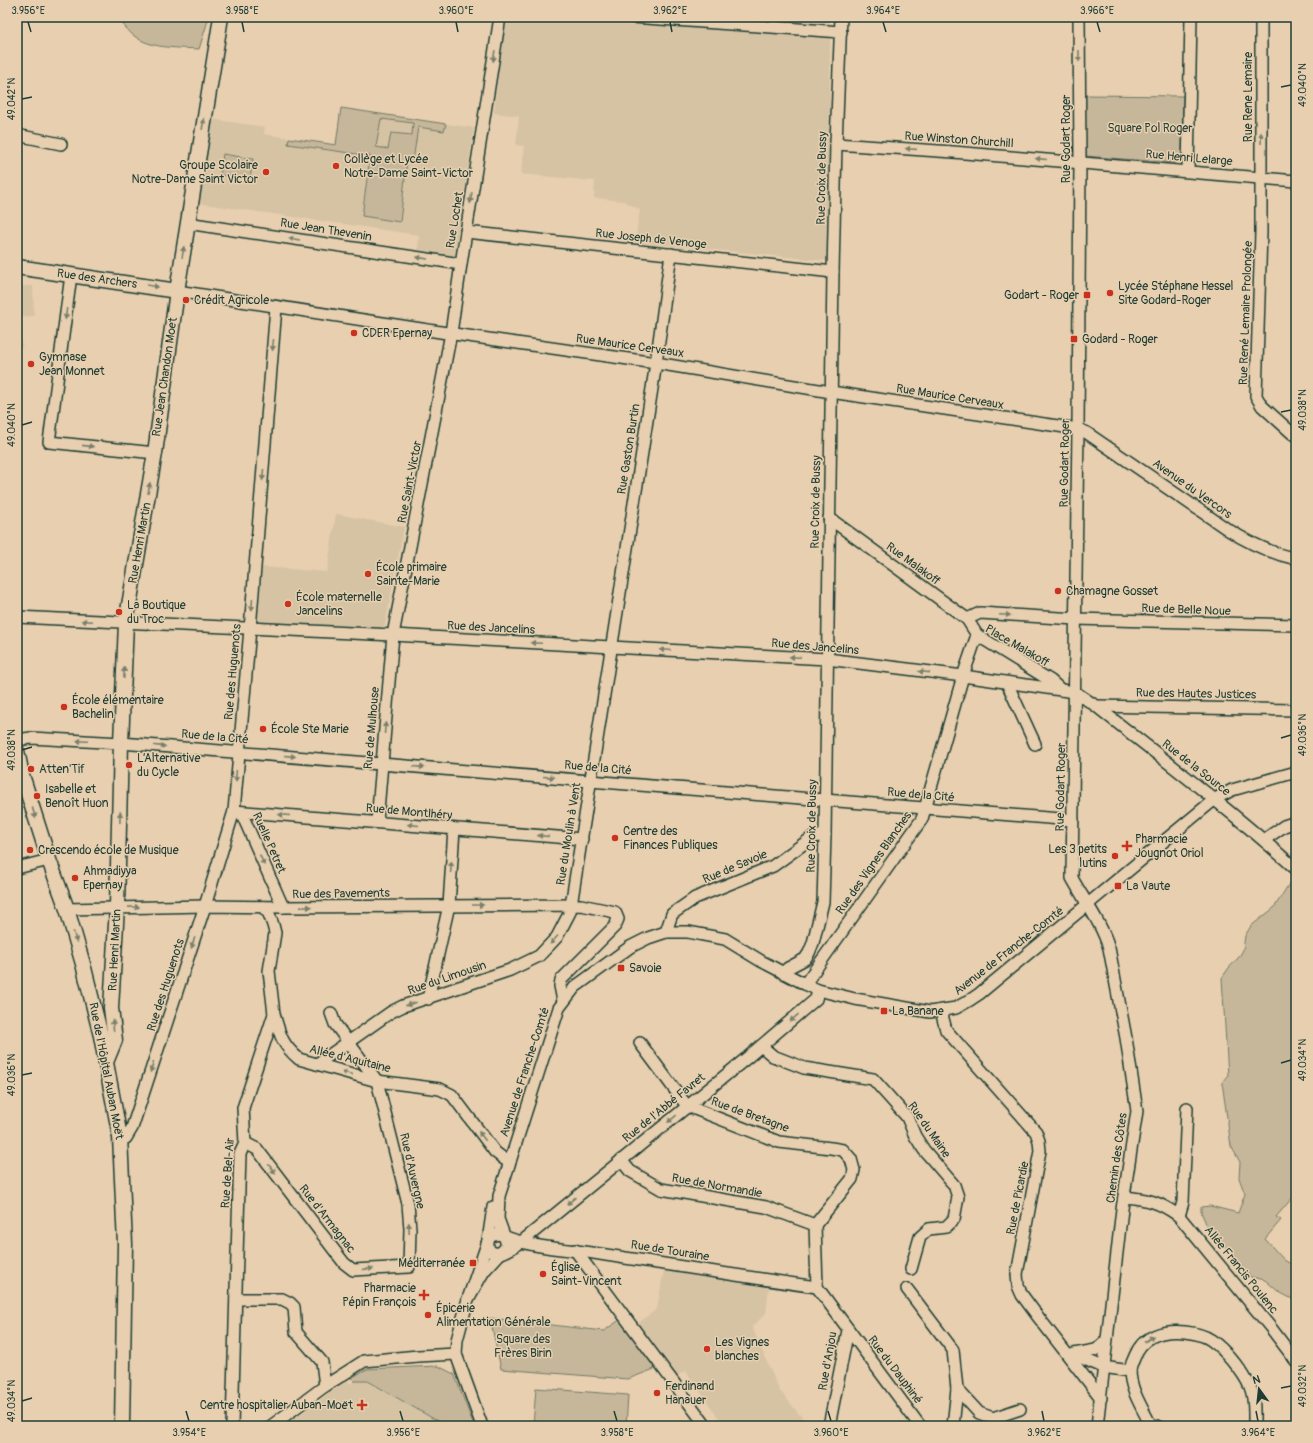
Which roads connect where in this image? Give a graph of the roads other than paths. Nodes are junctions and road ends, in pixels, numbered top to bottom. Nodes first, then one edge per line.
1 (220, 17) edge
2 (500, 17) edge
3 (632, 17) edge
4 (841, 17) edge
5 (1079, 17) edge
6 (1190, 17) edge
7 (1261, 17) edge
8 (841, 32) junction
9 (17, 135) edge
10 (62, 144) dead end
11 (836, 144) junction
12 (1080, 162) junction
13 (1188, 171) junction
14 (1260, 177) junction
15 (1296, 181) edge
16 (188, 223) junction
17 (466, 232) junction
18 (671, 254) junction
19 (461, 264) junction
20 (17, 268) edge
21 (833, 272) junction
22 (71, 275) junction
23 (177, 290) junction
24 (276, 306) junction
25 (451, 333) junction
26 (656, 363) junction
27 (832, 392) junction
28 (1078, 429) junction
29 (1293, 434) dead end
30 (155, 453) junction
31 (829, 518) junction
32 (1296, 559) edge
33 (17, 617) edge
34 (967, 619) junction
35 (1076, 619) junction
36 (126, 623) junction
37 (1296, 625) edge
38 (250, 628) junction
39 (393, 635) junction
40 (976, 635) junction
41 (611, 647) junction
42 (828, 659) junction
43 (963, 676) junction
44 (1007, 683) junction
45 (1061, 690) junction
46 (1075, 692) junction
47 (1096, 706) junction
48 (1296, 710) edge
49 (17, 740) edge
50 (121, 743) junction
51 (1036, 744) dead end
52 (17, 751) edge
53 (238, 752) junction
54 (382, 764) junction
55 (1296, 772) edge
56 (590, 780) junction
57 (1215, 799) junction
58 (825, 800) junction
59 (926, 808) junction
60 (237, 811) junction
61 (1073, 820) junction
62 (376, 822) junction
63 (1296, 822) edge
64 (454, 829) junction
65 (825, 835) junction
66 (582, 839) junction
67 (1264, 840) junction
68 (49, 860) junction
69 (17, 868) edge
70 (1296, 869) edge
71 (449, 905) junction
72 (1088, 905) junction
73 (205, 906) junction
74 (571, 906) junction
75 (117, 907) junction
76 (263, 907) junction
77 (283, 907) junction
78 (67, 909) junction
79 (666, 932) junction
80 (783, 973) junction
81 (805, 984) junction
82 (818, 990) junction
83 (428, 999) junction
84 (563, 1001) junction
85 (941, 1011) junction
86 (331, 1013) dead end
87 (274, 1014) junction
88 (348, 1042) junction
89 (640, 1043) dead end
90 (761, 1046) junction
91 (106, 1062) junction
92 (317, 1064) junction
93 (377, 1082) junction
94 (687, 1106) junction
95 (1187, 1108) dead end
96 (120, 1137) junction
97 (245, 1143) junction
98 (621, 1160) junction
99 (510, 1162) junction
100 (499, 1196) junction
101 (1124, 1197) junction
102 (1179, 1216) junction
103 (815, 1225) junction
104 (505, 1238) junction
105 (488, 1241) junction
106 (520, 1243) junction
107 (575, 1250) junction
108 (502, 1252) junction
109 (408, 1267) joint
110 (911, 1269) dead end
111 (817, 1287) junction
112 (907, 1289) dead end
113 (236, 1299) junction
114 (468, 1299) junction
115 (848, 1330) junction
116 (1106, 1341) junction
117 (1061, 1347) junction
118 (456, 1354) junction
119 (1075, 1355) junction
120 (1296, 1361) edge
121 (1103, 1370) junction
122 (1130, 1371) junction
123 (1085, 1377) junction
124 (325, 1386) junction
125 (957, 1389) junction
126 (1101, 1398) junction
127 (1020, 1409) dead end
128 (1152, 1425) edge
129 (122, 1426) edge
130 (232, 1426) edge
131 (271, 1426) edge
132 (482, 1426) edge
133 (706, 1426) edge
134 (829, 1426) edge
135 (920, 1426) edge
136 (953, 1426) edge
137 (1097, 1426) edge
138 (1254, 1426) edge

16 -> 1 main road, Rue Jean Chandon Moet
2 -> 17 street, Rue Lochet
3 - 8 street
4 - 8 street, Rue Croix de Bussy
5 -> 12 street, Rue Godart Roger
6 - 13 street
14 -> 7 street, Rue Rene Lemaire
8 - 11 street, Rue Croix de Bussy
9 - 10 street
12 -> 11 street, Rue Winston Churchill
11 - 21 street, Rue Croix de Bussy
12 - 13 street, Rue Henri Lelarge
12 - 28 street, Rue Godart Roger
13 - 14 street, Rue Henri Lelarge
14 - 15 street, Rue Henri Lelarge
14 - 29 street, Rue René Lemaire Prolongée
19 -> 16 street, Rue Jean Thevenin
23 -> 16 main road, Rue Jean Chandon Moet
17 - 18 street, Rue Joseph de Venoge
17 - 19 street, Rue Lochet
18 - 21 street, Rue Joseph de Venoge
18 - 26 street, Rue Gaston Burtin
19 - 25 street, Rue Lochet
20 - 22 main road, Rue des Archers
21 - 27 street, Rue Croix de Bussy
22 -> 23 main road, Rue des Archers
22 -> 30 street
23 - 24 street, Rue Maurice Cerveaux
23 - 30 main road, Rue Jean Chandon Moet
24 - 25 street, Rue Maurice Cerveaux
24 -> 38 street, Rue des Huguenots
25 - 26 street, Rue Maurice Cerveaux
25 - 39 street, Rue Saint-Victor
26 - 27 street, Rue Maurice Cerveaux
26 - 41 street, Rue Gaston Burtin
27 - 28 street, Rue Maurice Cerveaux
27 - 31 street, Rue Croix de Bussy
28 - 32 street, Avenue du Vercors
28 - 35 street, Rue Godart Roger
36 -> 30 main road, Rue Henri Martin
31 - 34 street, Rue Malakoff
31 - 42 street, Rue Croix de Bussy
36 -> 33 street, Rue des Jancelins
34 -> 35 street, Rue de Belle Noue
34 - 40 street, Rue Malakoff
35 - 37 street, Rue de Belle Noue
35 - 46 street, Rue Godart Roger
36 - 38 street, Rue des Jancelins
50 -> 36 main road, Rue Henri Martin
38 - 39 street, Rue des Jancelins
38 - 53 street, Rue des Huguenots
41 -> 39 street, Rue des Jancelins
54 -> 39 street, Rue de Mulhouse
40 - 43 street, Place Malakoff
40 - 45 street, Place Malakoff
42 -> 41 street, Rue des Jancelins
41 - 56 street, Rue du Moulin à Vent
43 -> 42 street, Rue des Jancelins
42 - 58 street, Rue Croix de Bussy
43 - 44 street, Place Malakoff
43 - 59 street, Rue des Vignes Blanches
44 - 45 street, Place Malakoff
44 - 51 street
45 - 46 street, Place Malakoff
46 - 47 street, Rue de la Source
46 - 61 street, Rue Godart Roger
47 - 48 street, Rue des Hautes Justices
47 - 57 street, Rue de la Source
50 -> 49 street, Rue de la Cité
50 -> 53 street, Rue de la Cité
75 -> 50 main road, Rue Henri Martin
52 -> 68 main road, Rue de l'Hôpital Auban Moët
53 -> 54 street, Rue de la Cité
53 -> 60 street, Rue des Huguenots
54 -> 56 street, Rue de la Cité
54 - 62 street, Rue de Mulhouse
55 - 57 street, Avenue de Franche-Comté
56 - 58 street, Rue de la Cité
56 - 66 street, Rue du Moulin à Vent
57 - 67 street, Rue de la Source
57 - 72 street, Avenue de Franche-Comté
58 - 59 street, Rue de la Cité
58 - 65 street, Rue Croix de Bussy
59 - 61 street, Rue de la Cité
59 - 81 street, Rue des Vignes Blanches
62 -> 60 street, Rue de Montlhéry
60 - 73 street, Rue des Huguenots
60 -> 77 street, Ruelle Petret
61 - 72 street, Rue Godart Roger
64 -> 62 street, Rue de Montlhéry
63 - 67 street
66 -> 64 street, Rue de Montlhéry
71 -> 64 street
65 - 79 street, Rue de Savoie
65 - 80 street, Rue Croix de Bussy
66 - 74 street, Rue du Moulin à Vent
67 - 70 street, Rue de la Source
68 - 69 street
68 - 78 main road, Rue de l'Hôpital Auban Moët
71 -> 74 street, Rue des Pavements
77 -> 71 street, Rue des Pavements
71 - 83 street
72 - 85 street, Avenue de Franche-Comté
72 - 101 street, Chemin des Côtes
75 -> 73 street, Rue des Pavements
73 - 76 street, Rue des Pavements
73 -> 96 street, Rue des Huguenots
74 -> 83 street, Rue du Limousin
74 - 84 street, Rue des Pavements
75 - 78 street, Rue des Pavements
91 -> 75 main road, Rue Henri Martin
76 - 77 street, Rue des Pavements
76 - 87 street, Rue de Bel-Air
78 -> 91 main road, Rue de l'Hôpital Auban Moët
79 - 80 street, Avenue de Franche-Comté
79 - 84 street, Avenue de Franche-Comté
80 - 81 street, Avenue de Franche-Comté
81 - 82 street, Avenue de Franche-Comté
82 - 85 street, Avenue de Franche-Comté
82 -> 90 street, Rue de l'Abbé Favret
83 -> 88 street, Rue du Limousin
84 - 99 street, Avenue de Franche-Comté
85 - 117 street, Rue de Picardie
86 - 88 street
87 - 92 street, Allée d'Aquitaine
87 - 97 street, Rue de Bel-Air
88 - 92 street, Rue du Limousin
88 - 93 street
89 - 94 street
90 - 94 street, Rue de l'Abbé Favret
90 - 110 street, Rue du Maine
91 - 96 main road, Rue de l'Hôpital Auban Moët
93 -> 92 street, Allée d'Aquitaine
99 -> 93 street, Allée d'Aquitaine
109 -> 93 street, Rue d'Auvergne
94 -> 98 street, Rue de l'Abbé Favret
94 - 103 street, Rue de Bretagne
95 - 102 street
96 - 129 main road, Rue de l'Hôpital Auban Moët
97 -> 109 street, Rue d'Armagnac
97 - 113 street, Rue de Bel-Air
98 - 103 street, Rue de Normandie
98 -> 106 street, Rue de l'Abbé Favret
99 - 100 street, Avenue de Franche-Comté
100 - 104 street, Avenue de Franche-Comté
100 - 105 street, Avenue de Franche-Comté
101 - 102 street, Allée Francis Poulenc
101 - 116 street, Chemin des Côtes
102 - 120 street, Allée Francis Poulenc
103 - 111 street
104 - 105 street
104 - 106 street, Rue de Touraine
104 - 108 street
105 - 108 street
105 - 114 street, Avenue de Franche-Comté
106 - 107 street, Rue de Touraine
106 - 108 street
107 - 111 street, Rue de Touraine
107 - 133 street
108 - 114 street, Avenue de Franche-Comté
111 - 115 street, Rue d'Anjou
112 - 125 street
113 - 124 street
113 - 130 street, Rue de Bel-Air
114 - 118 street, Avenue de Franche-Comté
115 - 134 street, Rue d'Anjou
115 - 135 street, Rue du Dauphiné
116 - 119 street
116 - 121 street, Chemin des Côtes
117 - 119 street
117 - 123 street, Rue de Picardie
118 - 124 street
118 - 132 street
119 - 121 street
121 - 122 street
121 - 123 street
121 - 126 street, Chemin des Côtes
122 - 128 street
122 -> 138 street
123 - 126 street, Rue de Picardie
124 - 131 street
125 - 127 street
125 - 136 street
126 - 137 street

